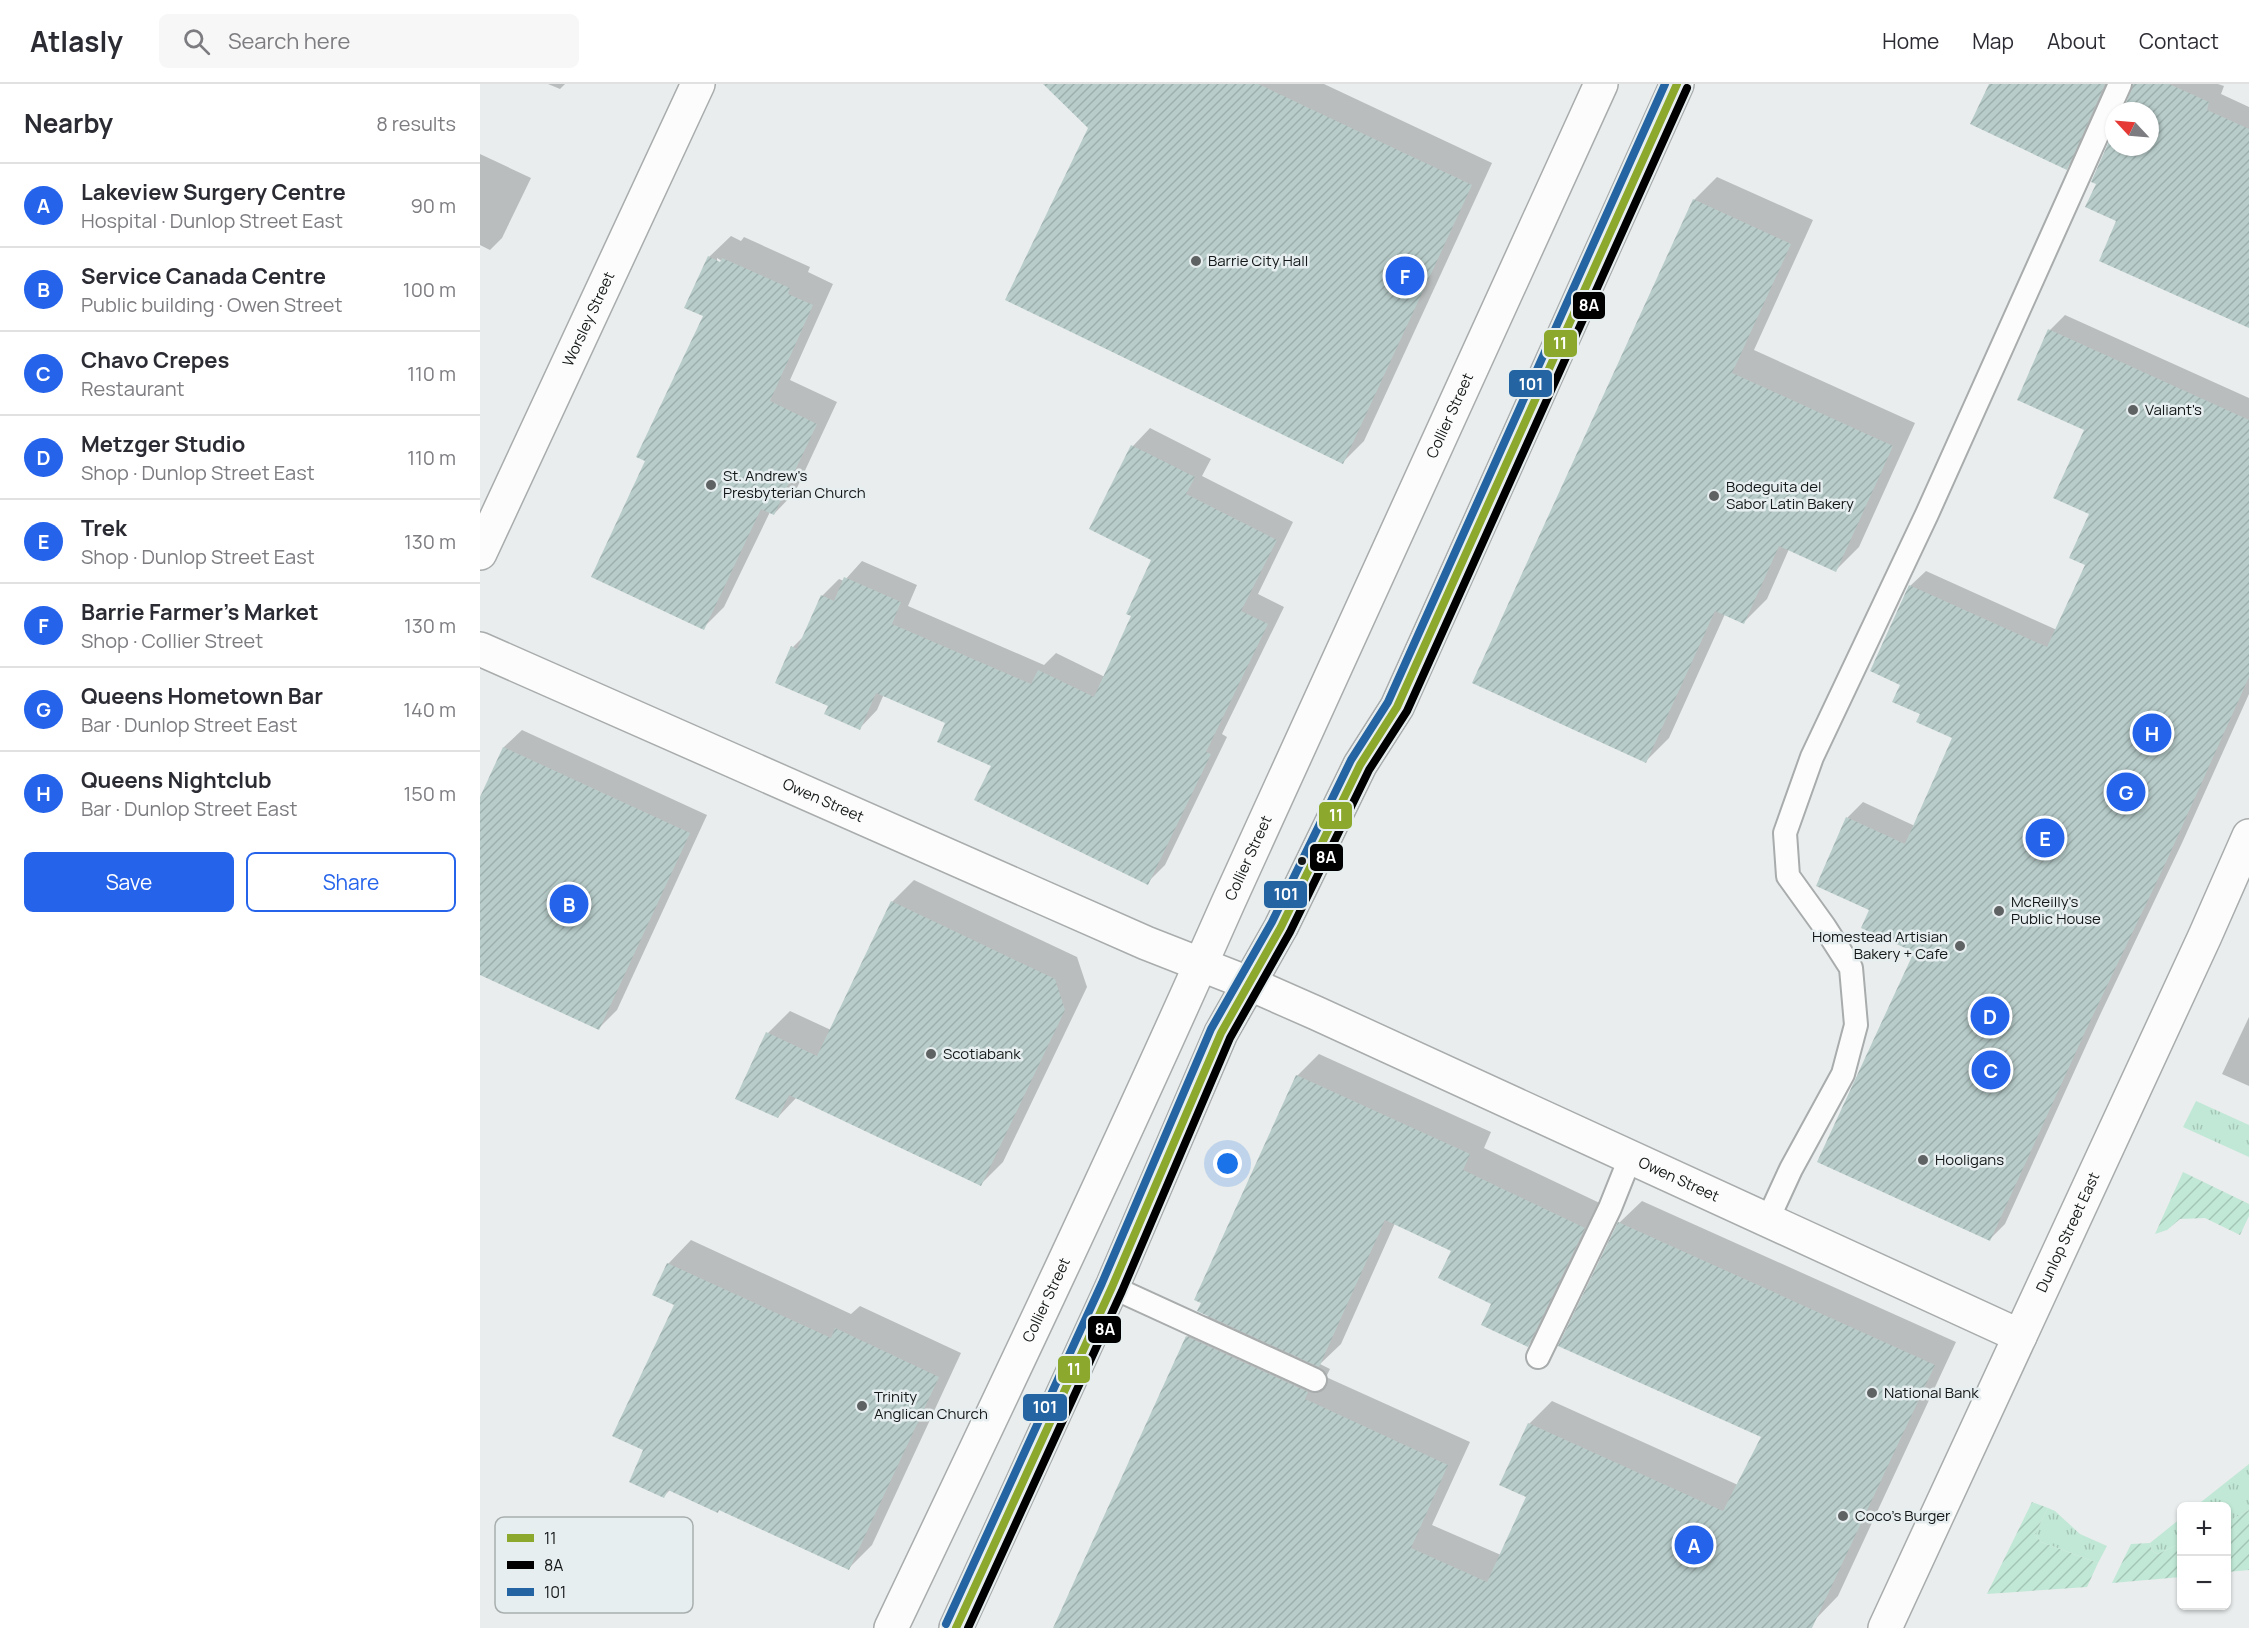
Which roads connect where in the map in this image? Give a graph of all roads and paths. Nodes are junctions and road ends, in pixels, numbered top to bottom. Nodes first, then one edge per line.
1 (698, 84) edge
2 (1601, 84) edge
3 (1677, 84) edge
4 (2120, 84) edge
5 (480, 553) edge
6 (480, 649) edge
7 (2249, 836) edge
8 (1201, 964) junction
9 (1248, 983) junction
10 (1630, 1158) junction
11 (1768, 1219) junction
12 (1112, 1287) junction
13 (2020, 1336) junction
14 (1538, 1358) dead end
15 (1315, 1380) dead end
16 (891, 1628) edge
17 (956, 1628) edge
18 (1885, 1628) edge

1 - 5 street, Worsley Street
2 - 8 street, Collier Street
3 - 9 street
4 - 11 lane
6 - 8 street, Owen Street
7 - 13 street, Dunlop Street East
8 - 9 street, Owen Street
8 - 16 street, Collier Street
9 - 10 street, Owen Street
9 - 12 street
10 - 11 street, Owen Street
10 - 14 lane
11 - 13 street, Owen Street
12 - 15 lane
12 - 17 street
13 - 18 street, Dunlop Street East

